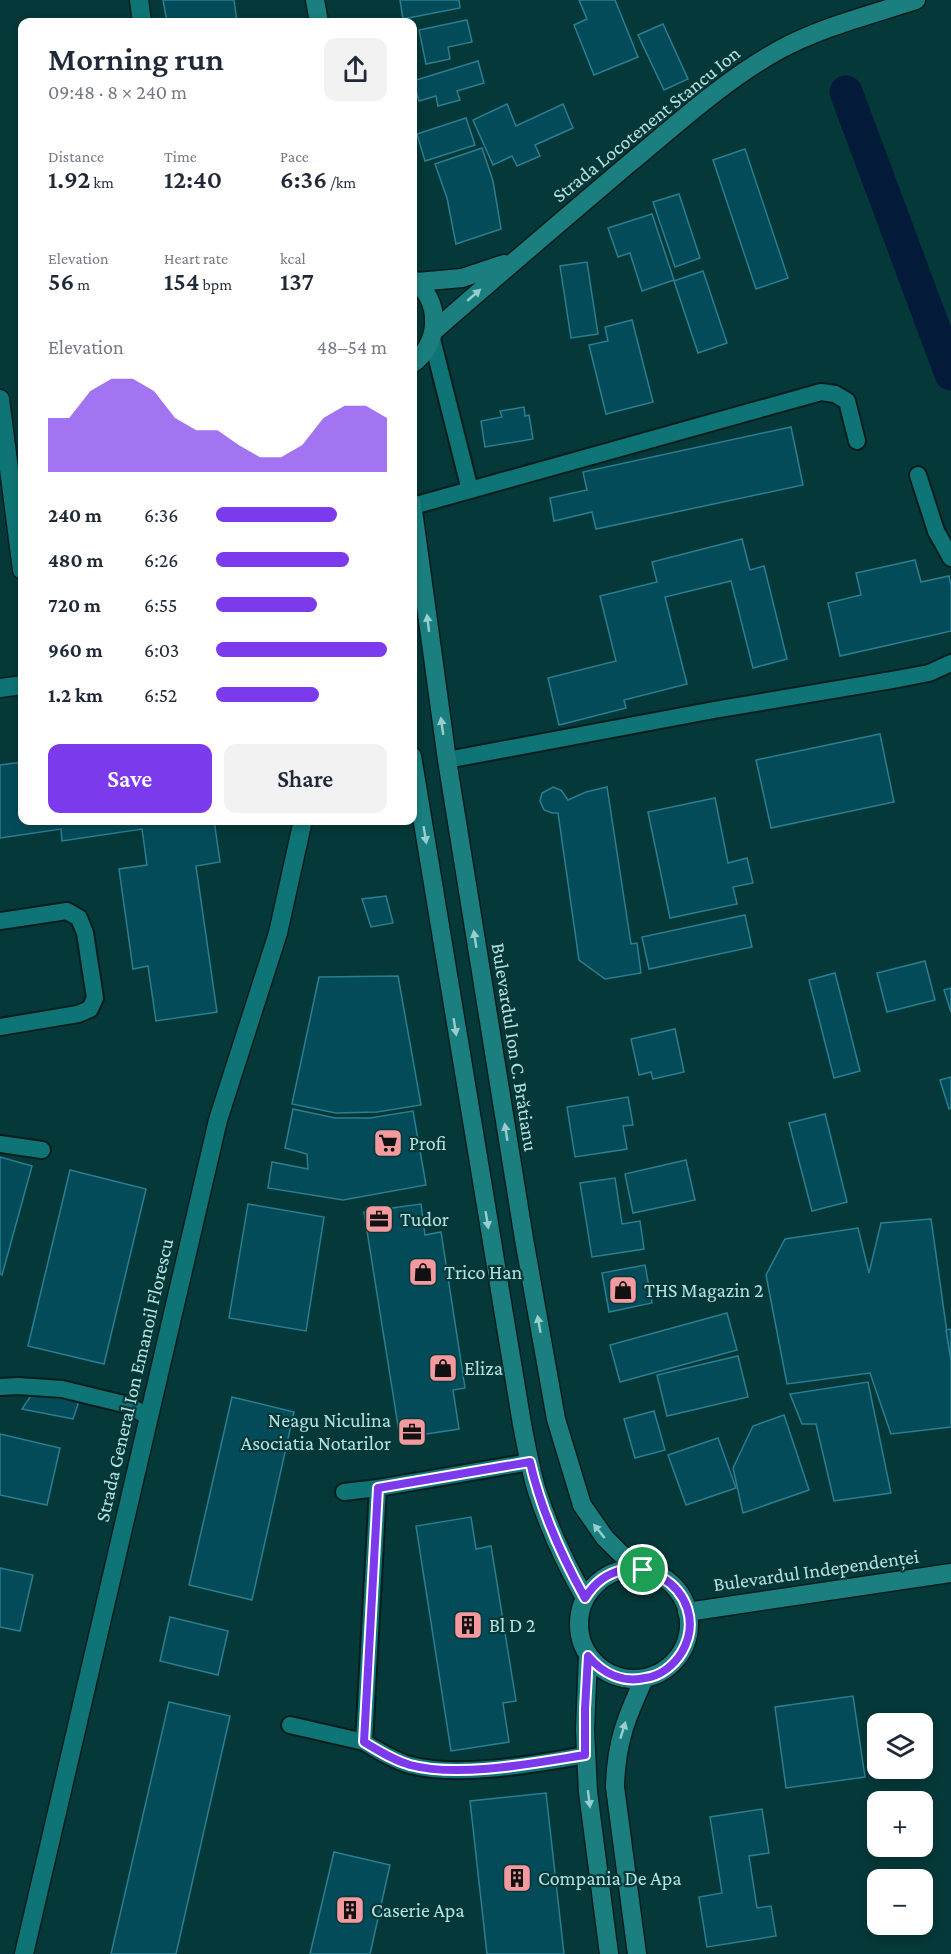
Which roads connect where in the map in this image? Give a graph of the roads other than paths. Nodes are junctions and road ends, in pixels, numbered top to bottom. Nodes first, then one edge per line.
1 (139, 0) edge
2 (315, 0) edge
3 (916, 0) edge
4 (141, 18) edge
5 (318, 18) edge
6 (514, 260) junction
7 (417, 280) edge
8 (417, 282) edge
9 (433, 335) junction
10 (417, 359) edge
11 (0, 399) edge
12 (858, 441) dead end
13 (918, 475) dead end
14 (470, 490) junction
15 (417, 503) edge
16 (12, 506) edge
17 (417, 534) edge
18 (18, 544) edge
19 (951, 558) edge
20 (951, 663) edge
21 (18, 686) edge
22 (0, 688) edge
23 (447, 760) junction
24 (417, 787) edge
25 (302, 825) edge
26 (0, 921) edge
27 (0, 1027) edge
28 (0, 1144) edge
29 (42, 1150) dead end
30 (0, 1387) edge
31 (149, 1417) junction
32 (530, 1462) junction
33 (378, 1488) junction
34 (344, 1492) dead end
35 (643, 1570) junction
36 (951, 1573) edge
37 (585, 1598) junction
38 (687, 1612) junction
39 (588, 1656) junction
40 (644, 1679) junction
41 (290, 1725) dead end
42 (364, 1742) junction
43 (585, 1755) junction
44 (24, 1954) edge
45 (609, 1954) edge
46 (637, 1954) edge

1 - 4 street
2 - 5 main road
3 - 6 main road, Strada Locotenent Stancu Ion
6 - 7 main road, Strada Locotenent Stancu Ion
9 -> 6 main road, Strada Locotenent Stancu Ion
8 - 9 main road
9 - 10 main road, Strada Locotenent Stancu Ion
9 - 14 lane
11 - 16 street
12 - 14 lane
13 - 19 lane
14 - 15 lane
16 - 18 street
23 -> 17 main road, Bulevardul Ion C. Brătianu
20 - 23 lane
21 - 22 street
35 -> 23 main road, Bulevardul Ion C. Brătianu
24 -> 32 main road
25 - 31 street, Strada General Ion Emanoil Florescu
26 - 27 lane
28 - 29 lane
30 - 31 lane
31 - 44 street, Strada General Ion Emanoil Florescu
32 - 33 lane
32 - 37 main road
33 - 34 lane
33 - 42 lane
35 - 37 main road
35 - 38 main road
36 - 38 main road, Bulevardul Independenței
37 - 39 main road
38 - 40 main road
39 - 40 main road
39 - 43 main road
46 -> 40 main road
41 - 42 lane
42 - 43 lane
43 -> 45 main road

